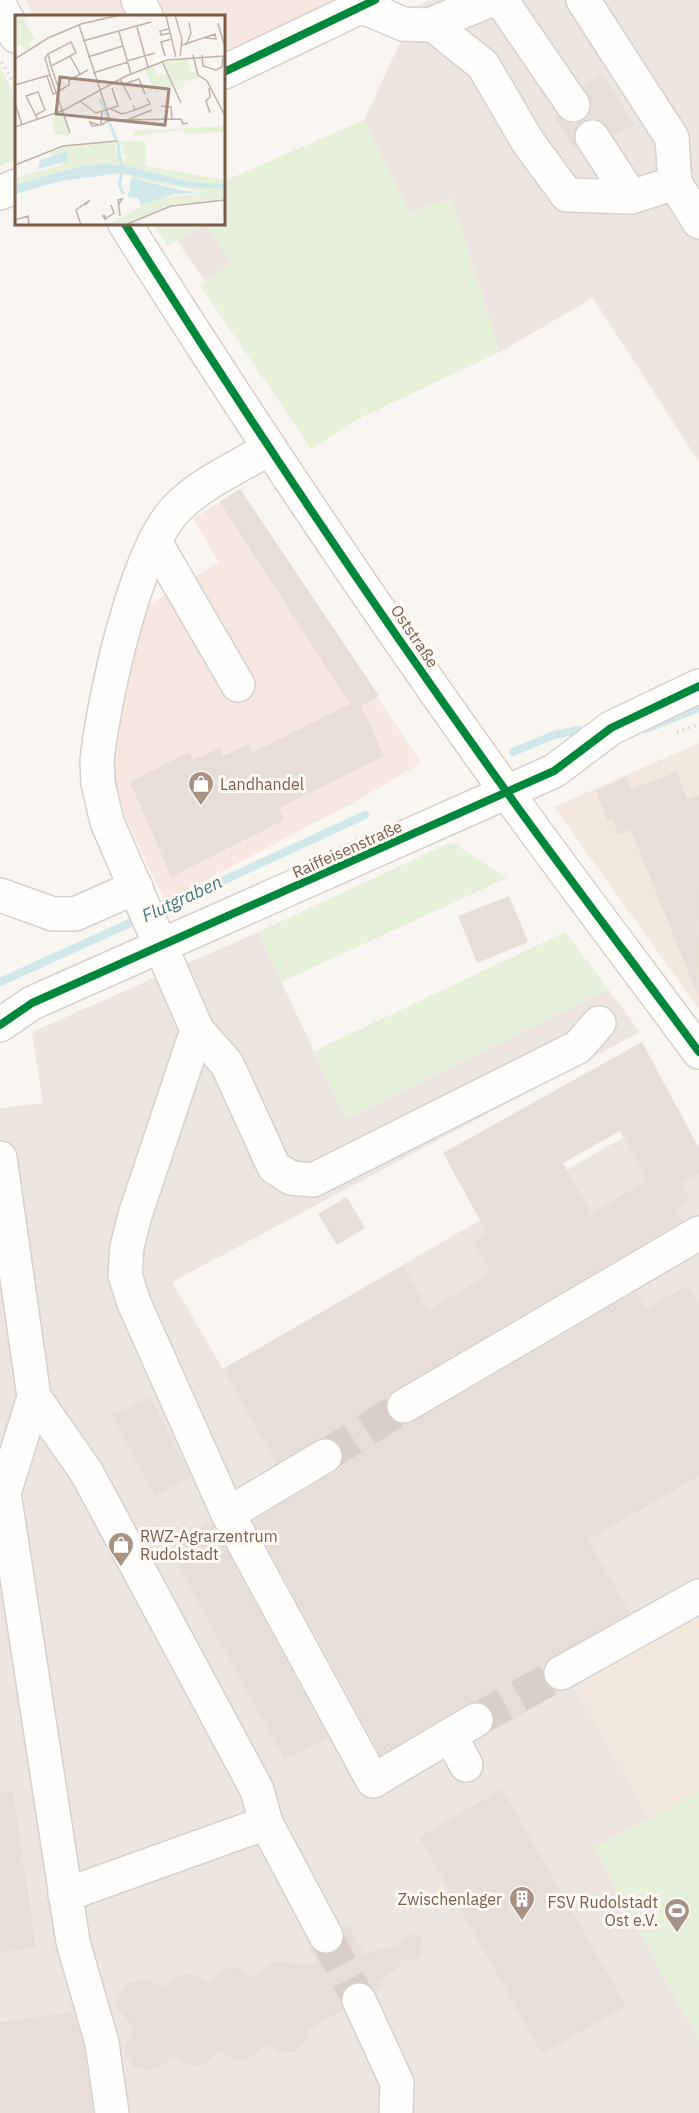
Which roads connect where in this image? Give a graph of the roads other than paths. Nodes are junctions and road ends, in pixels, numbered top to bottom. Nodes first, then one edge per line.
1 (138, 0) edge
2 (491, 0) edge
3 (501, 0) edge
4 (583, 0) edge
5 (368, 3) edge
6 (0, 6) edge
7 (146, 15) edge
8 (432, 24) junction
9 (15, 34) edge
10 (225, 72) edge
11 (573, 105) dead end
12 (592, 137) dead end
13 (675, 183) junction
14 (15, 186) edge
15 (0, 193) edge
16 (631, 197) junction
17 (699, 222) edge
18 (127, 225) edge
19 (270, 448) junction
20 (155, 542) junction
21 (238, 685) dead end
22 (699, 686) edge
23 (507, 792) junction
24 (0, 895) edge
25 (148, 915) junction
26 (599, 1023) dead end
27 (0, 1025) edge
28 (197, 1030) junction
29 (699, 1052) edge
30 (0, 1158) edge
31 (698, 1242) edge
32 (34, 1397) junction
33 (404, 1406) tunnel mouth
34 (325, 1456) tunnel mouth
35 (228, 1514) junction
36 (699, 1596) edge
37 (561, 1673) tunnel mouth
38 (466, 1765) dead end
39 (266, 1823) junction
40 (65, 1895) junction
41 (326, 1936) tunnel mouth
42 (359, 2000) tunnel mouth
43 (112, 2113) edge
44 (396, 2113) edge

1 - 7 street
2 - 8 street
3 - 11 street
4 - 13 street
5 - 8 street
5 - 10 street
6 - 9 street
8 - 16 street
12 - 16 street
13 - 16 street
13 - 17 street
14 - 15 street
18 - 19 street, Oststraße
19 - 20 street
19 - 23 street, Oststraße
20 - 21 street
20 - 25 street
22 - 23 street, Raiffeisenstraße
23 - 25 street, Raiffeisenstraße
23 - 29 street, Oststraße
24 - 25 street
25 - 27 street, Raiffeisenstraße
25 - 28 street
26 - 28 street
28 - 35 street
30 - 32 street
31 - 33 street
32 - 39 street
32 - 40 street
34 - 35 street
35 - 38 street
36 - 37 street
39 - 40 street
39 - 41 street
40 - 43 street
42 - 44 street

